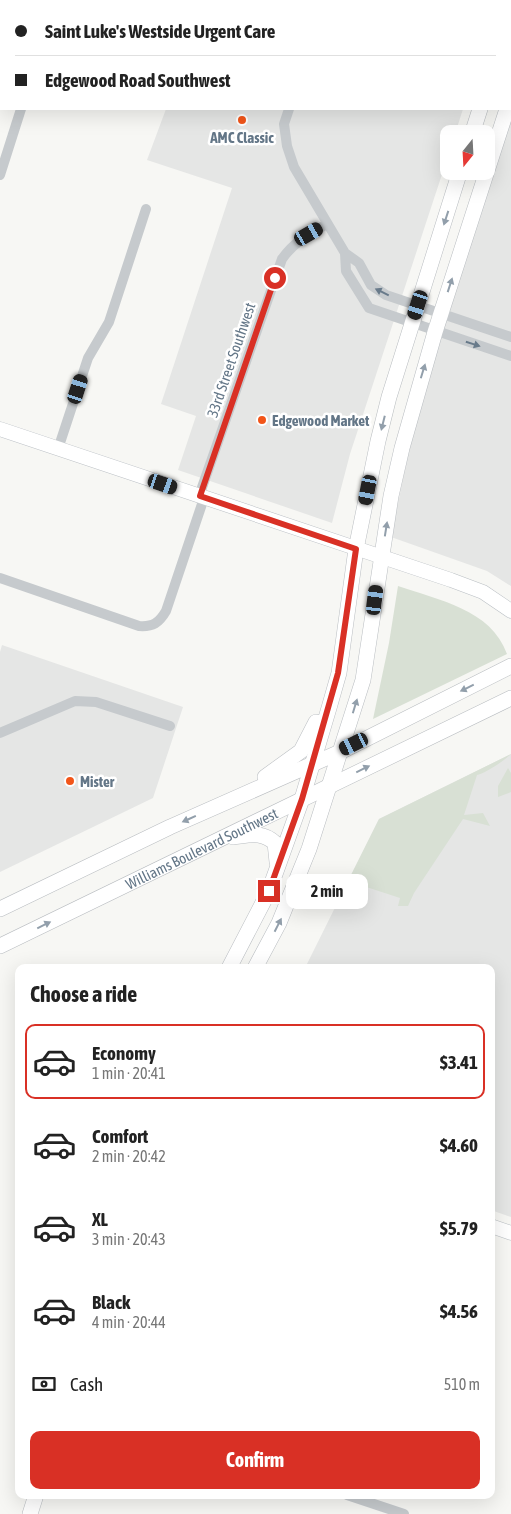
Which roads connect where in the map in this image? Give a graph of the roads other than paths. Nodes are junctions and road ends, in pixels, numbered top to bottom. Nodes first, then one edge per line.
1 (21, 110) edge
2 (289, 110) edge
3 (480, 110) edge
4 (507, 110) edge
5 (475, 125) edge
6 (0, 175) edge
7 (457, 180) edge
8 (146, 210) dead end
9 (327, 224) junction
10 (345, 253) junction
11 (418, 305) junction
12 (441, 313) junction
13 (412, 324) junction
14 (435, 332) junction
15 (511, 337) edge
16 (511, 356) edge
17 (0, 429) edge
18 (58, 448) junction
19 (202, 497) junction
20 (356, 549) junction
21 (381, 556) junction
22 (0, 578) edge
23 (511, 612) edge
24 (511, 666) edge
25 (338, 673) junction
26 (511, 698) edge
27 (170, 726) dead end
28 (0, 733) edge
29 (342, 751) junction
30 (312, 764) junction
31 (330, 785) junction
32 (233, 799) junction
33 (302, 799) junction
34 (217, 840) junction
35 (277, 870) junction
36 (0, 909) edge
37 (0, 946) edge
38 (231, 964) edge
39 (257, 964) edge
40 (495, 1227) edge
41 (511, 1233) edge
42 (35, 1499) edge
43 (359, 1499) edge
44 (30, 1514) edge
45 (404, 1514) edge

1 - 6 street
2 - 9 street
3 - 5 main road
12 -> 4 main road
7 -> 11 main road
8 - 18 street
9 - 10 street
9 - 19 street, 33rd Street Southwest
11 -> 10 street
10 - 13 street
11 - 12 street
11 - 13 main road
12 - 14 main road
12 - 15 street
13 - 14 street
13 -> 20 main road
14 -> 16 street
21 -> 14 main road
17 - 18 main road
18 - 19 main road
19 - 20 main road
19 - 22 street, 33rd Street Southwest
20 - 21 main road
20 - 25 main road
21 - 23 main road
29 -> 21 main road
24 -> 29 main road, Williams Boulevard Southwest
25 - 30 main road
25 - 32 main road
31 -> 26 main road, Williams Boulevard Southwest
27 - 28 street
29 - 30 main road, Williams Boulevard Southwest
29 - 31 main road
30 - 32 main road, Williams Boulevard Southwest
30 - 33 main road
31 - 33 main road, Williams Boulevard Southwest
39 -> 31 main road
32 -> 36 main road, Williams Boulevard Southwest
33 - 34 main road, Williams Boulevard Southwest
33 - 35 main road
34 - 35 main road
37 -> 34 main road, Williams Boulevard Southwest
35 - 38 main road
40 - 41 main road
42 - 44 main road
43 - 45 street

